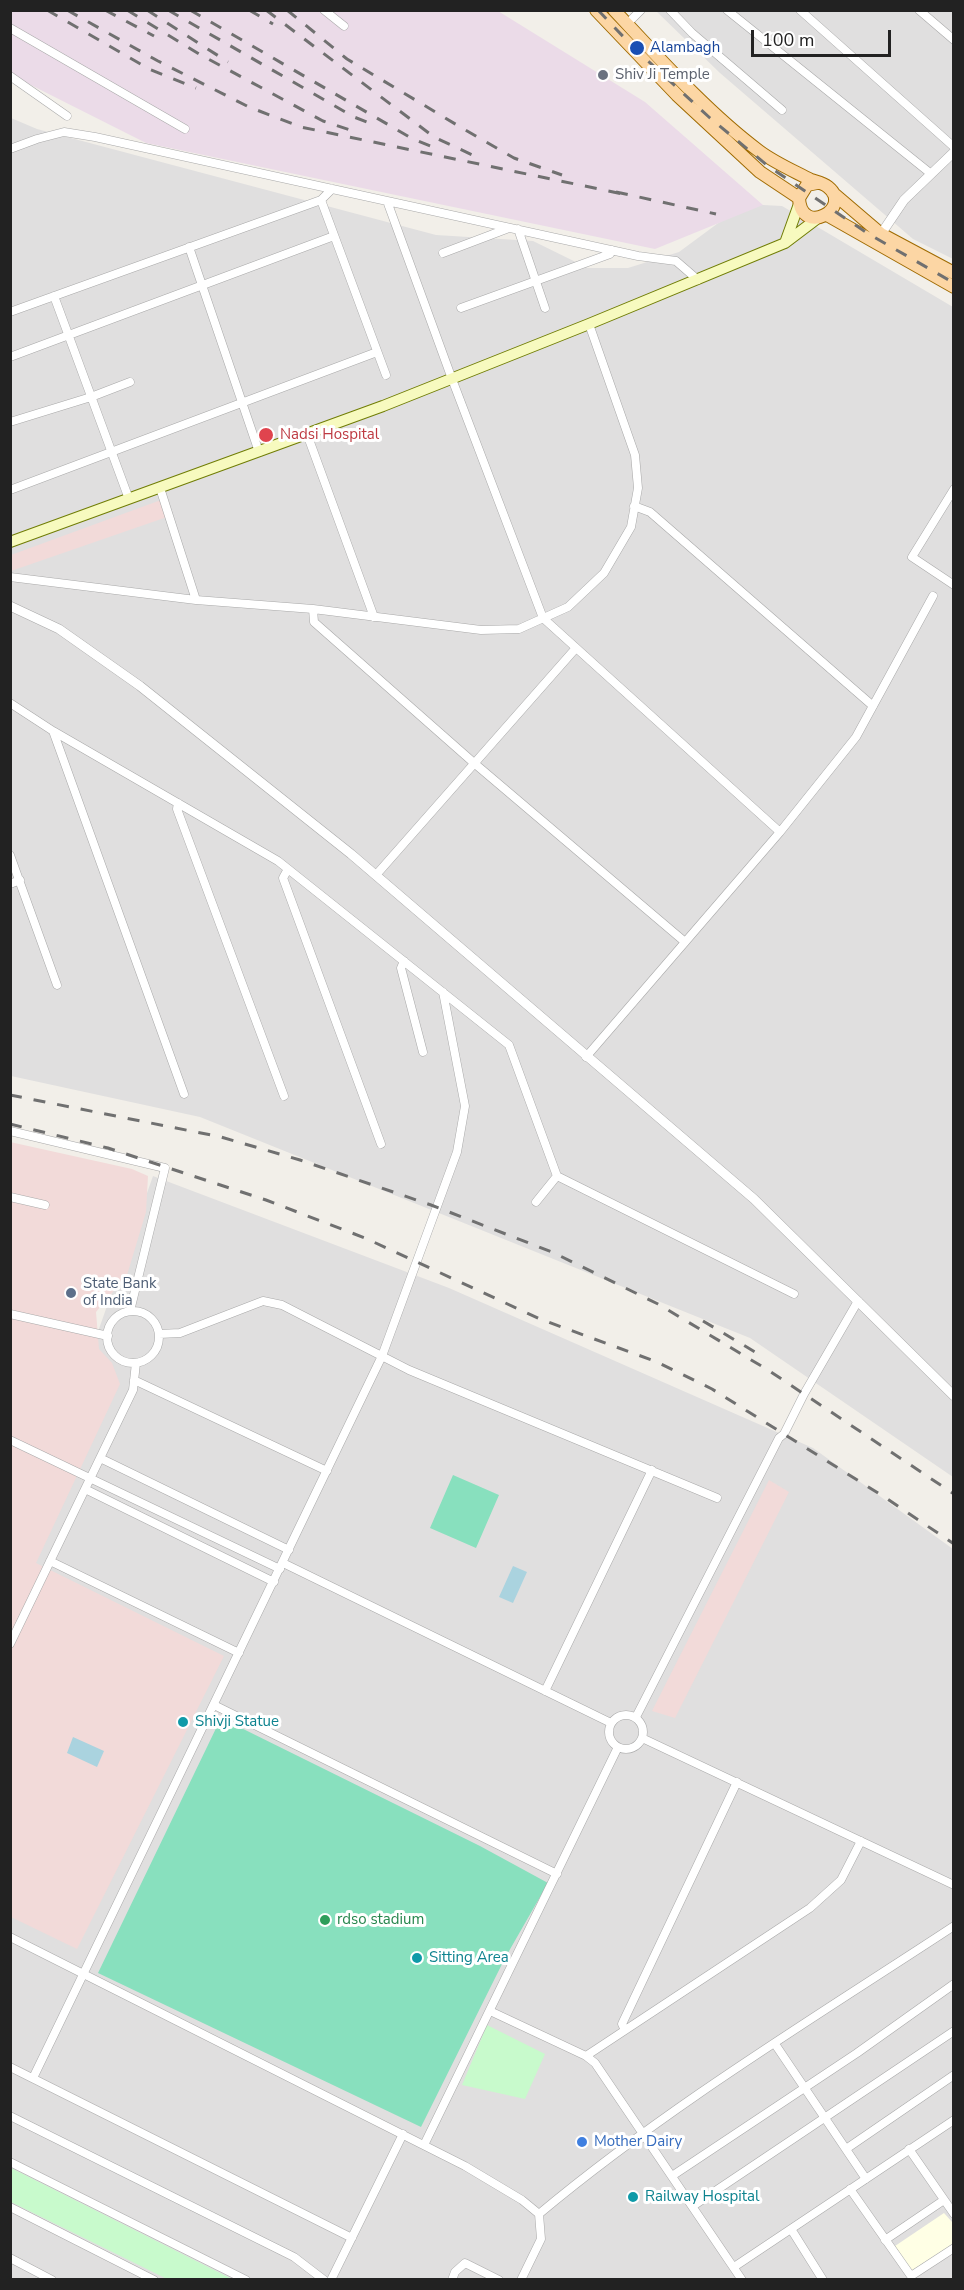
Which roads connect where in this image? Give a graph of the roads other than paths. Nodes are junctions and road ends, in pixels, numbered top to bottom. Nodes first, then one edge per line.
1 (324, 10) edge
2 (596, 10) edge
3 (614, 10) edge
4 (641, 10) edge
5 (670, 10) edge
6 (726, 10) edge
7 (800, 10) edge
8 (919, 10) edge
9 (627, 24) junction
10 (344, 26) dead end
11 (10, 28) edge
12 (954, 40) edge
13 (10, 76) edge
14 (782, 110) dead end
15 (67, 116) dead end
16 (184, 129) dead end
17 (954, 147) edge
18 (10, 148) edge
19 (954, 152) edge
20 (930, 173) junction
21 (817, 183) junction
22 (332, 189) junction
23 (833, 193) junction
24 (321, 200) junction
25 (387, 201) junction
26 (799, 201) junction
27 (822, 216) junction
28 (508, 228) junction
29 (518, 230) junction
30 (881, 234) junction
31 (334, 236) junction
32 (785, 243) junction
33 (189, 247) junction
34 (612, 250) junction
35 (443, 253) dead end
36 (954, 273) edge
37 (698, 280) junction
38 (536, 281) junction
39 (203, 285) junction
40 (954, 287) edge
41 (54, 296) junction
42 (461, 308) dead end
43 (545, 308) dead end
44 (10, 312) edge
45 (589, 324) junction
46 (69, 336) junction
47 (377, 352) junction
48 (10, 357) edge
49 (386, 375) dead end
50 (452, 379) junction
51 (130, 382) dead end
52 (91, 397) junction
53 (243, 404) junction
54 (10, 422) edge
55 (307, 434) junction
56 (112, 452) junction
57 (259, 452) junction
58 (160, 488) junction
59 (954, 489) edge
60 (10, 490) edge
61 (129, 499) junction
62 (634, 506) junction
63 (10, 542) edge
64 (10, 577) edge
65 (954, 585) edge
66 (933, 596) dead end
67 (196, 600) junction
68 (10, 606) edge
69 (313, 609) junction
70 (374, 617) junction
71 (543, 618) junction
72 (576, 648) junction
73 (10, 703) edge
74 (873, 706) junction
75 (53, 731) junction
76 (474, 763) junction
77 (178, 803) junction
78 (780, 832) junction
79 (10, 855) edge
80 (288, 869) junction
81 (376, 875) junction
82 (20, 880) junction
83 (10, 884) edge
84 (685, 942) junction
85 (404, 961) junction
86 (57, 985) dead end
87 (443, 992) junction
88 (423, 1052) dead end
89 (586, 1057) junction
90 (184, 1094) dead end
91 (284, 1096) dead end
92 (10, 1131) edge
93 (381, 1144) dead end
94 (557, 1176) junction
95 (10, 1197) edge
96 (536, 1202) dead end
97 (45, 1205) dead end
98 (794, 1294) dead end
99 (858, 1301) junction
100 (130, 1311) junction
101 (10, 1314) edge
102 (159, 1334) junction
103 (108, 1336) junction
104 (382, 1356) junction
105 (136, 1363) junction
106 (134, 1380) junction
107 (954, 1396) edge
108 (10, 1440) edge
109 (100, 1458) junction
110 (652, 1470) junction
111 (327, 1471) junction
112 (91, 1477) junction
113 (86, 1489) junction
114 (717, 1498) dead end
115 (289, 1550) junction
116 (50, 1562) junction
117 (281, 1566) junction
118 (274, 1582) junction
119 (10, 1644) edge
120 (239, 1653) junction
121 (545, 1691) junction
122 (214, 1705) junction
123 (636, 1718) junction
124 (611, 1723) junction
125 (642, 1738) junction
126 (618, 1747) junction
127 (737, 1782) junction
128 (861, 1841) junction
129 (557, 1874) junction
130 (954, 1885) edge
131 (954, 1926) edge
132 (10, 1937) edge
133 (84, 1974) junction
134 (954, 1984) edge
135 (490, 2011) junction
136 (625, 2030) junction
137 (954, 2031) edge
138 (775, 2044) junction
139 (586, 2056) junction
140 (12, 2070) edge
141 (954, 2075) edge
142 (33, 2078) junction
143 (805, 2088) junction
144 (10, 2116) edge
145 (825, 2118) junction
146 (954, 2120) edge
147 (643, 2132) junction
148 (403, 2134) junction
149 (424, 2145) junction
150 (846, 2149) junction
151 (909, 2149) junction
152 (10, 2162) edge
153 (672, 2176) junction
154 (866, 2179) junction
155 (850, 2190) junction
156 (944, 2200) junction
157 (693, 2206) junction
158 (10, 2207) edge
159 (539, 2214) junction
160 (954, 2214) edge
161 (790, 2229) junction
162 (352, 2238) junction
163 (885, 2240) junction
164 (954, 2248) edge
165 (10, 2258) edge
166 (734, 2267) junction
167 (52, 2280) edge
168 (154, 2280) edge
169 (246, 2280) edge
170 (324, 2280) edge
171 (331, 2280) edge
172 (452, 2280) edge
173 (499, 2280) edge
174 (521, 2280) edge
175 (742, 2280) edge
176 (823, 2280) edge

1 - 10 street
2 - 26 main road
3 - 9 main road
4 - 9 street
5 - 14 street
6 - 20 street
7 - 17 street
8 - 12 street
9 - 21 main road
11 - 16 street
13 - 15 street
18 - 22 street
19 - 20 street
20 - 30 street
21 - 23 main road
21 - 26 main road
22 - 24 street
22 - 25 street
23 - 27 main road
23 - 30 main road
24 - 31 street
24 - 33 street
25 - 28 street
25 - 50 street
26 - 27 main road
26 - 32 main road
27 - 32 main road
27 - 40 main road
28 - 29 street
28 - 35 street
29 - 34 street
29 - 38 street
30 - 36 main road
31 - 39 street
31 - 47 street
32 - 37 main road
33 - 39 street
33 - 41 street
34 - 37 street
34 - 38 street
37 - 45 main road
38 - 42 street
38 - 43 street
39 - 46 street
39 - 53 street
41 - 44 street
41 - 46 street
45 - 50 main road
45 - 62 street
46 - 48 street
46 - 52 street
47 - 49 street
47 - 53 street
50 - 55 main road
50 - 71 street
51 - 52 street
52 - 54 street
52 - 56 street
53 - 56 street
53 - 57 street
55 - 57 main road
55 - 70 street
56 - 60 street
56 - 61 street
57 - 58 main road
58 - 61 main road
58 - 67 street
59 - 65 street
61 - 63 main road
62 - 71 street
62 - 74 street
64 - 67 street
66 - 74 street
67 - 69 street
68 - 81 street
69 - 70 street
69 - 76 street
70 - 71 street
71 - 72 street
72 - 76 street
72 - 78 street
73 - 75 street
74 - 78 street
75 - 77 street
75 - 90 street
76 - 81 street
76 - 84 street
77 - 80 street
77 - 91 street
78 - 84 street
79 - 82 street
80 - 85 street
80 - 93 street
81 - 89 street
82 - 83 street
82 - 86 street
84 - 89 street
85 - 87 street
85 - 88 street
87 - 94 street
87 - 104 street
89 - 99 street
92 - 100 street
94 - 96 street
94 - 98 street
95 - 97 street
99 - 107 street
99 - 123 street
100 - 102 street
100 - 103 street
101 - 103 street
102 - 104 street
102 - 105 street
103 - 105 street
104 - 110 street
104 - 111 street
105 - 106 street
106 - 109 street
106 - 111 street
108 - 112 street
109 - 112 street
109 - 115 street
110 - 114 street
110 - 121 street
111 - 115 street
112 - 113 street
112 - 117 street
113 - 116 street
113 - 118 street
115 - 117 street
116 - 119 street
116 - 120 street
117 - 118 street
117 - 121 street
118 - 120 street
120 - 122 street
121 - 124 street
122 - 129 street
122 - 133 street
123 - 124 street
123 - 125 street
124 - 126 street
125 - 126 street
125 - 127 street
126 - 129 street
127 - 128 street
127 - 136 street
128 - 130 street
128 - 136 street
129 - 135 street
131 - 138 street
132 - 133 street
133 - 142 street
133 - 148 street
134 - 143 street
135 - 139 street
135 - 149 street
136 - 139 street
137 - 145 street
138 - 143 street
138 - 147 street
139 - 147 street
140 - 142 street
141 - 150 street
142 - 162 street
143 - 145 street
143 - 153 street
144 - 170 street
145 - 150 street
145 - 157 street
146 - 151 street
147 - 153 street
147 - 159 street
148 - 149 street
148 - 162 street
149 - 159 street
150 - 154 street
151 - 154 street
151 - 156 street
152 - 169 street
153 - 157 street
154 - 155 street
155 - 161 street
155 - 163 street
156 - 160 street
156 - 163 street
157 - 166 street
158 - 168 street
159 - 174 street
161 - 166 street
161 - 176 street
162 - 171 street
163 - 164 street
165 - 167 street
166 - 175 street
172 - 173 street

